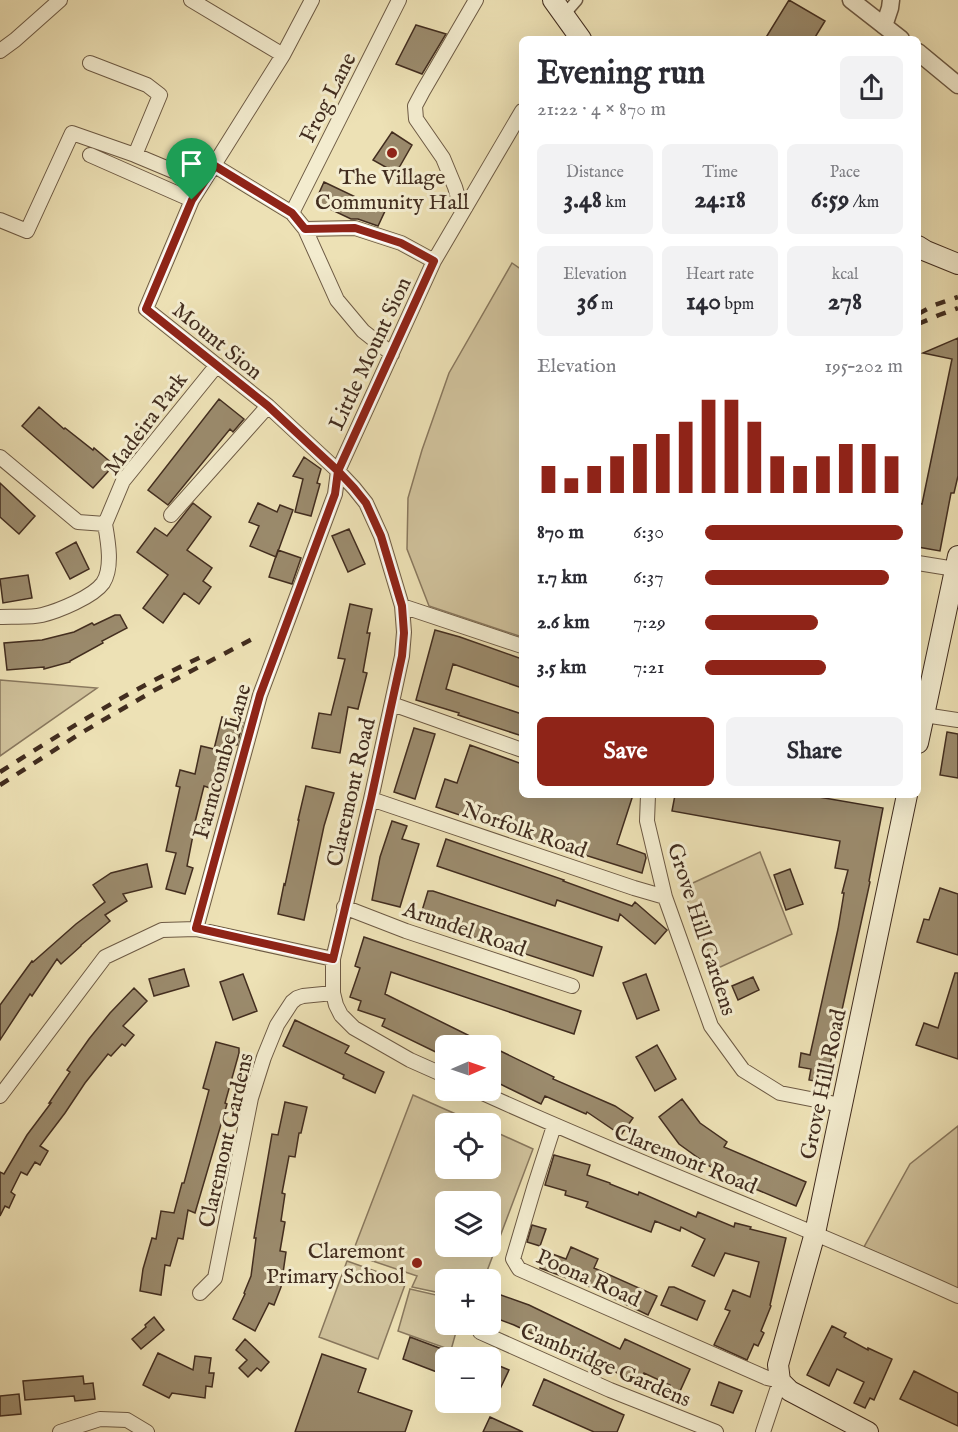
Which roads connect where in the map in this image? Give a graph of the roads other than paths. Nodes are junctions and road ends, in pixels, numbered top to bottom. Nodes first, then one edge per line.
1 (60, 0) edge
2 (190, 0) edge
3 (312, 0) edge
4 (399, 0) edge
5 (476, 0) edge
6 (851, 0) edge
7 (891, 0) edge
8 (884, 26) junction
9 (897, 36) edge
10 (0, 51) edge
11 (921, 54) edge
12 (283, 55) junction
13 (90, 63) dead end
14 (958, 85) edge
15 (519, 116) edge
16 (90, 155) dead end
17 (135, 155) junction
18 (215, 166) junction
19 (202, 183) junction
20 (192, 200) junction
21 (462, 211) junction
22 (292, 213) junction
23 (0, 220) edge
24 (305, 229) junction
25 (921, 248) edge
26 (434, 261) junction
27 (958, 264) edge
28 (392, 354) junction
29 (217, 365) junction
30 (268, 406) junction
31 (0, 457) edge
32 (338, 471) junction
33 (171, 515) dead end
34 (105, 524) junction
35 (921, 563) edge
36 (956, 563) edge
37 (952, 605) edge
38 (402, 606) junction
39 (0, 617) edge
40 (519, 645) edge
41 (924, 682) edge
42 (392, 704) junction
43 (924, 715) junction
44 (958, 720) edge
45 (921, 729) edge
46 (519, 749) edge
47 (648, 798) edge
48 (903, 798) edge
49 (371, 799) junction
50 (665, 897) junction
51 (344, 907) junction
52 (196, 928) junction
53 (333, 959) junction
54 (572, 986) dead end
55 (333, 993) junction
56 (435, 1071) edge
57 (0, 1096) edge
58 (500, 1101) edge
59 (841, 1105) junction
60 (554, 1126) junction
61 (815, 1233) junction
62 (200, 1293) dead end
63 (958, 1296) edge
64 (487, 1335) edge
65 (780, 1381) junction
66 (60, 1432) edge
67 (147, 1432) edge
68 (716, 1432) edge
69 (763, 1432) edge
70 (868, 1432) edge

1 - 10 street
2 - 12 street
3 - 12 street, Mount Sion
4 - 22 street, Frog Lane
5 - 21 street
6 - 8 street
7 - 8 street
8 - 9 street
11 - 14 street
12 - 18 street, Mount Sion
13 - 17 street
15 - 21 street, Little Mount Sion
16 - 20 street
17 - 19 street
17 - 23 street
18 - 19 street, Mount Sion
18 - 22 street
19 - 20 street, Mount Sion
20 - 29 street, Mount Sion
21 - 26 street, Little Mount Sion
22 - 24 street
24 - 26 street
24 - 28 street
25 - 27 main road
26 - 28 street, Little Mount Sion
28 - 32 street, Little Mount Sion
29 - 30 street, Mount Sion
29 - 34 street, Madeira Park
30 - 32 street, Mount Sion
30 - 33 street
31 - 34 street
32 - 38 street, Claremont Road
32 - 52 street, Farmcombe Lane
34 - 39 street
35 - 36 street
36 - 37 main road
37 - 41 main road
38 - 40 street
38 - 42 street, Claremont Road
41 - 43 main road
42 - 46 street
42 - 49 street, Claremont Road
43 - 44 street
43 - 45 main road
47 - 50 street, Grove Hill Gardens
48 - 59 main road, Grove Hill Road
49 - 50 street, Norfolk Road
49 - 51 street, Claremont Road
50 - 59 street, Grove Hill Gardens
51 - 53 street, Claremont Road
51 - 54 street, Arundel Road
52 - 53 street
52 - 57 street
53 - 55 street, Claremont Road
55 - 56 street, Claremont Road
55 - 62 street, Claremont Gardens
58 - 60 street, Claremont Road
59 - 61 main road, Grove Hill Road
60 - 61 street, Claremont Road
60 - 65 street, Poona Road
61 - 63 street, Claremont Road
61 - 65 main road, Grove Hill Road
64 - 68 street, Cambridge Gardens
65 - 69 street
65 - 70 main road
66 - 67 street

